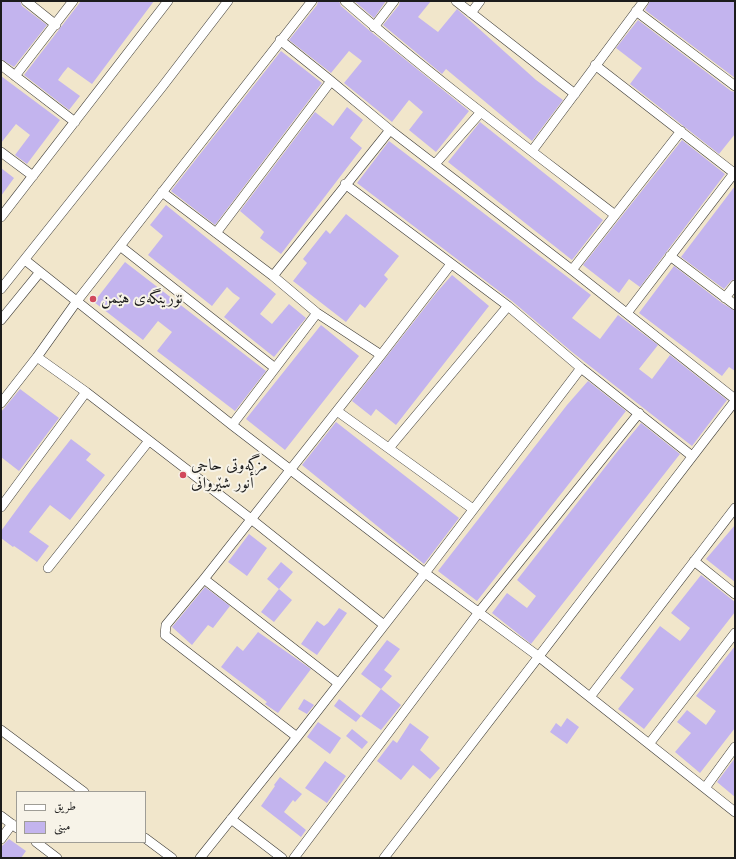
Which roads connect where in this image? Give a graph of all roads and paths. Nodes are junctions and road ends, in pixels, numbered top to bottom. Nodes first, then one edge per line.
1 (26, 1) edge
2 (73, 1) edge
3 (168, 1) edge
4 (228, 1) edge
5 (312, 1) edge
6 (345, 1) edge
7 (394, 1) edge
8 (456, 1) edge
9 (480, 1) edge
10 (644, 1) edge
11 (636, 11) junction
12 (471, 13) junction
13 (56, 25) junction
14 (374, 27) junction
15 (280, 40) junction
16 (1, 65) edge
17 (595, 65) junction
18 (15, 76) junction
19 (332, 81) junction
20 (735, 86) edge
21 (575, 94) junction
22 (481, 112) junction
23 (75, 122) junction
24 (390, 130) junction
25 (681, 131) junction
26 (532, 151) junction
27 (1, 152) edge
28 (435, 164) junction
29 (735, 172) edge
30 (33, 176) junction
31 (345, 184) junction
32 (162, 192) junction
33 (615, 215) junction
34 (1, 217) edge
35 (216, 233) junction
36 (120, 246) junction
37 (670, 256) junction
38 (25, 260) junction
39 (450, 264) junction
40 (572, 270) junction
41 (40, 272) junction
42 (273, 276) junction
43 (735, 285) edge
44 (1, 289) edge
45 (725, 298) junction
46 (77, 301) junction
47 (1, 304) edge
48 (735, 305) edge
49 (508, 306) junction
50 (8, 310) junction
51 (317, 313) junction
52 (626, 313) junction
53 (1, 320) edge
54 (381, 355) junction
55 (37, 357) junction
56 (275, 368) junction
57 (581, 368) junction
58 (86, 392) junction
59 (735, 400) edge
60 (1, 403) edge
61 (337, 411) junction
62 (639, 412) junction
63 (232, 424) junction
64 (148, 442) junction
65 (389, 448) junction
66 (692, 456) junction
67 (291, 469) junction
68 (1, 507) edge
69 (735, 508) edge
70 (473, 509) junction
71 (251, 519) junction
72 (694, 561) junction
73 (48, 568) dead end
74 (425, 573) junction
75 (204, 579) junction
76 (735, 594) edge
77 (479, 612) junction
78 (384, 625) junction
79 (735, 633) edge
80 (538, 656) junction
81 (338, 683) junction
82 (590, 697) junction
83 (1, 730) edge
84 (297, 737) junction
85 (649, 744) junction
86 (735, 747) edge
87 (705, 788) junction
88 (83, 791) edge
89 (735, 812) edge
90 (1, 816) edge
91 (231, 819) junction
92 (15, 826) edge
93 (1, 839) edge
94 (146, 839) edge
95 (37, 843) edge
96 (57, 858) edge
97 (172, 858) edge
98 (200, 858) edge
99 (282, 858) edge
100 (294, 858) edge
101 (384, 858) edge

1 - 13 street
2 - 13 street
3 - 23 street
4 - 38 street
5 - 15 street
6 - 14 street
7 - 14 street
8 - 12 street
9 - 12 street
10 - 11 street
11 - 17 street
11 - 20 street
12 - 21 street
13 - 18 street
14 - 22 street
15 - 19 street
15 - 32 street
16 - 18 street
17 - 21 street
17 - 25 street
18 - 23 street
19 - 24 street
19 - 35 street
21 - 26 street
22 - 26 street
22 - 28 street
23 - 30 street
24 - 28 street
24 - 31 street
25 - 29 street
25 - 33 street
26 - 33 street
27 - 30 street
28 - 40 street
29 - 37 street
30 - 34 street
31 - 39 street
31 - 42 street
32 - 35 street
32 - 36 street
33 - 40 street
35 - 42 street
36 - 46 street
36 - 56 street
37 - 45 street
37 - 52 street
38 - 41 street
38 - 44 street
39 - 49 street
39 - 54 street
40 - 52 street
41 - 46 street
41 - 50 street
42 - 51 street
43 - 45 street
45 - 48 street
46 - 55 street
46 - 63 street
47 - 50 street
49 - 57 street
49 - 65 street
50 - 53 street
51 - 54 street
51 - 56 street
52 - 59 street
54 - 61 street
55 - 58 street
55 - 60 street
56 - 63 street
57 - 62 street
57 - 70 street
58 - 64 street
58 - 68 street
59 - 66 street
61 - 65 street
61 - 67 street
62 - 66 street
62 - 77 street
63 - 67 street
64 - 71 street
64 - 73 street
65 - 70 street
66 - 80 street
67 - 71 street
67 - 74 street
69 - 72 street
70 - 74 street
71 - 75 street
71 - 78 street
72 - 76 street
72 - 82 street
74 - 77 street
74 - 78 street
75 - 81 street
75 - 84 street
77 - 80 street
77 - 100 street
78 - 81 street
79 - 85 street
80 - 82 street
80 - 101 street
81 - 84 street
82 - 85 street
83 - 88 street
84 - 91 street
85 - 87 street
86 - 87 street
87 - 89 street
90 - 92 street
91 - 98 street
91 - 99 street
92 - 93 street
94 - 97 street
95 - 96 street

